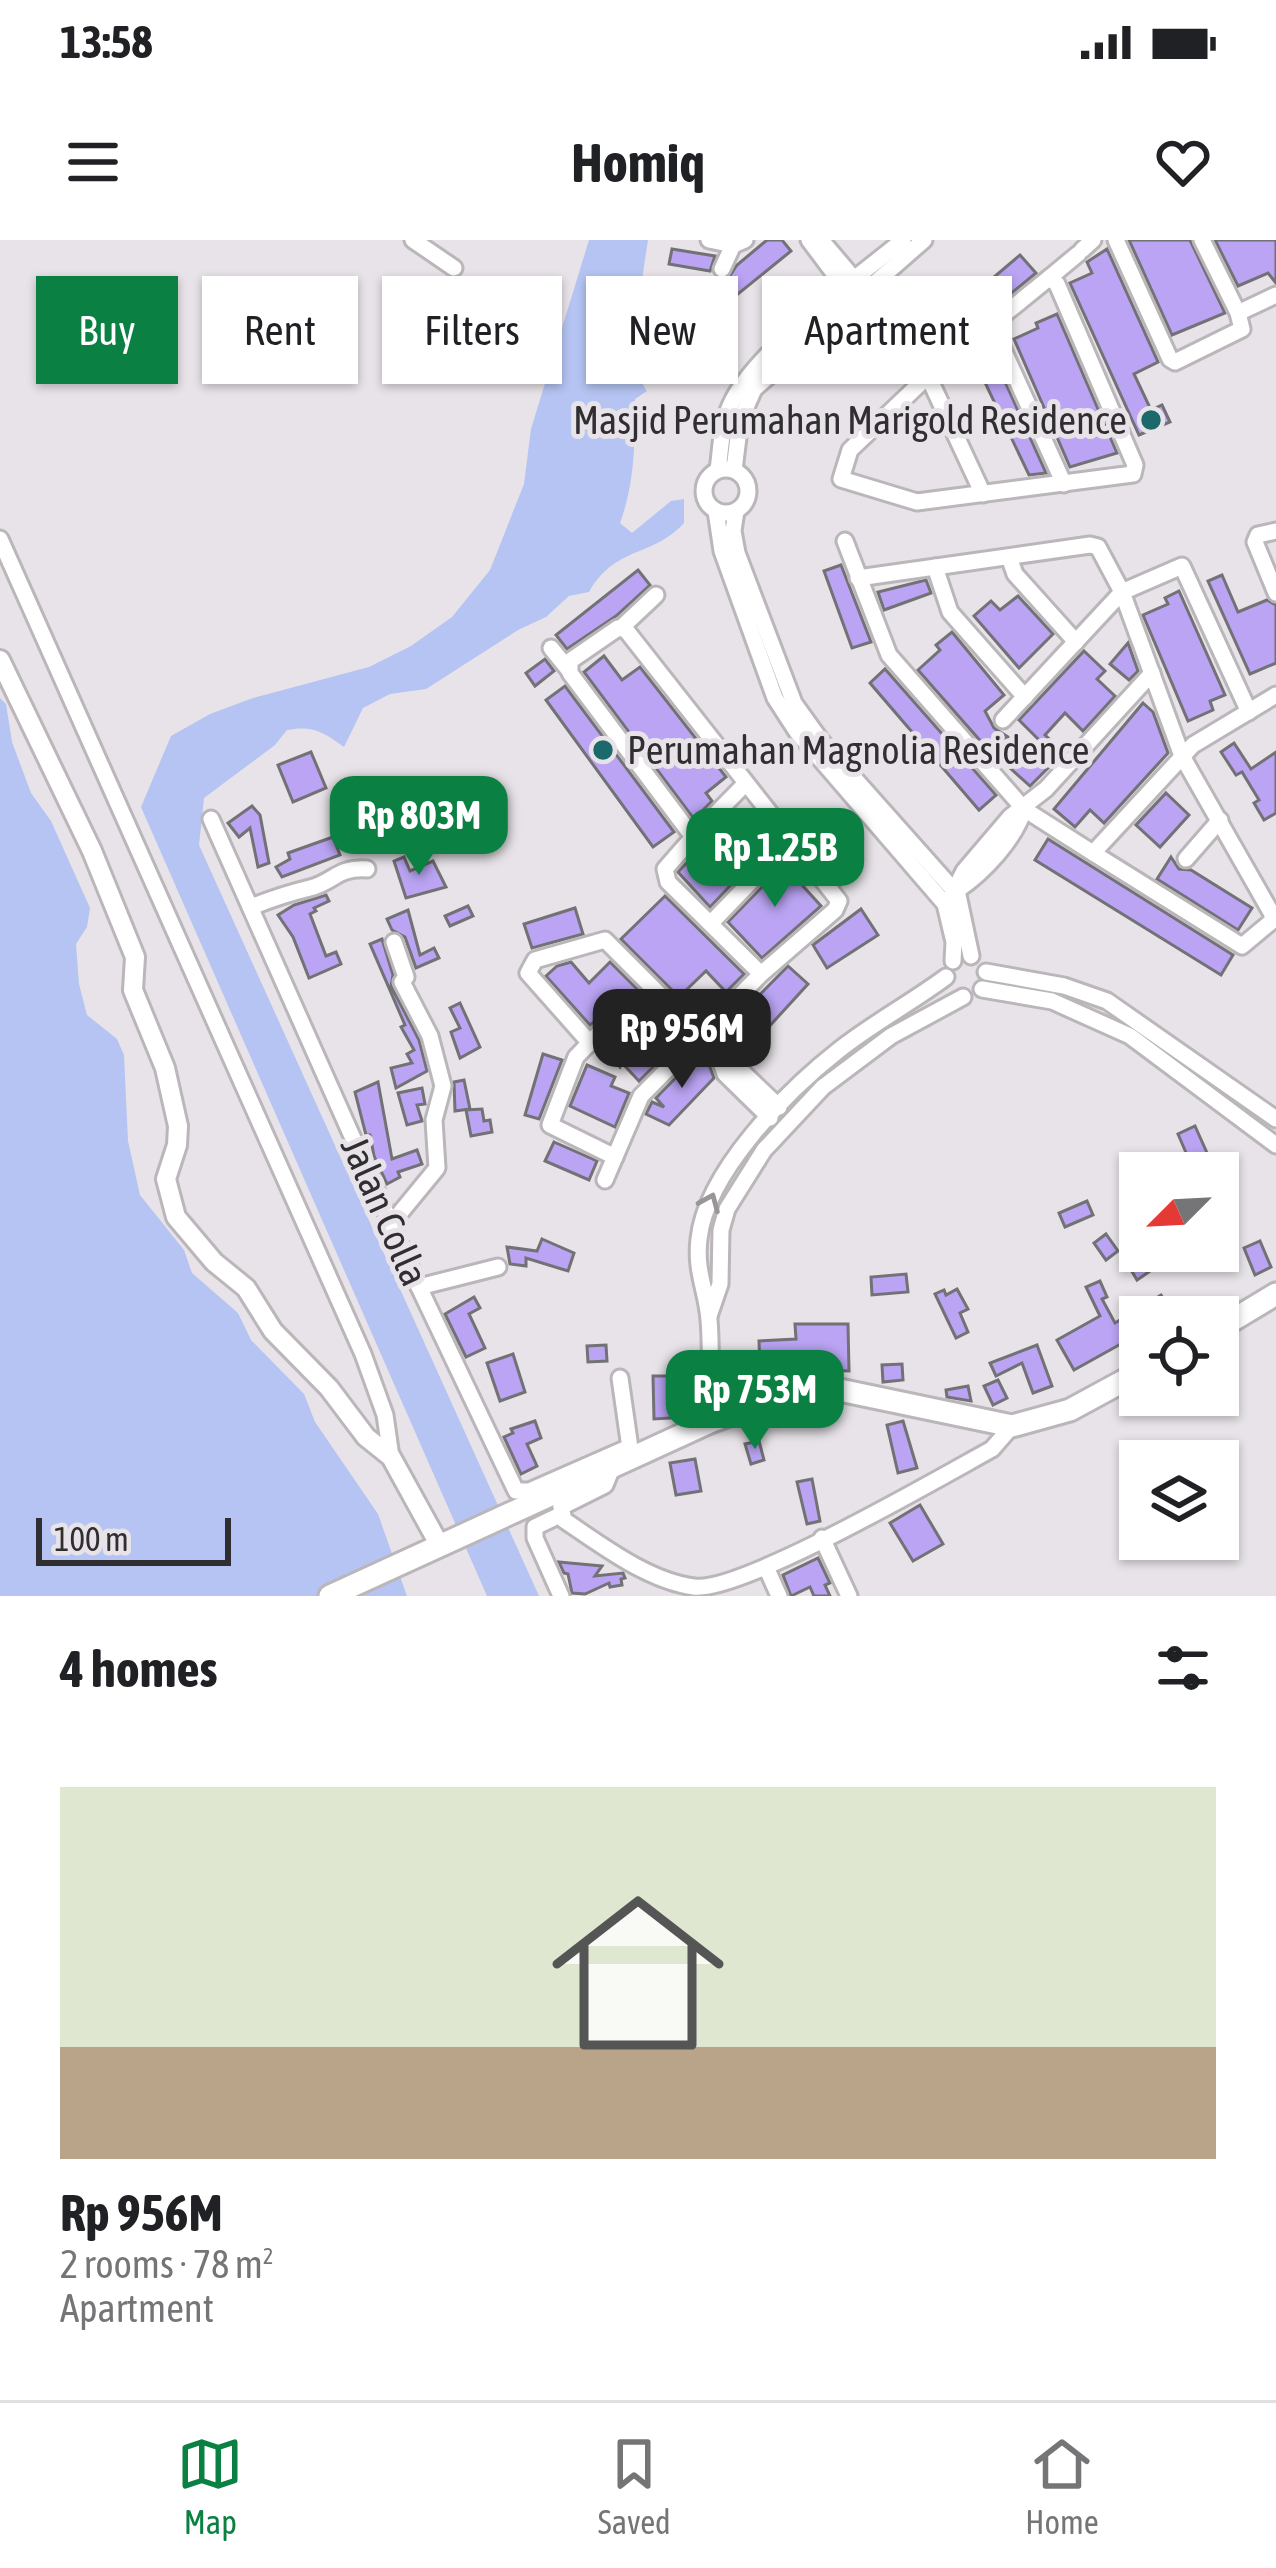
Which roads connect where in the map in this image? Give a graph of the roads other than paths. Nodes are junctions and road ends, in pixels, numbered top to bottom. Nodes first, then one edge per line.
1 (413, 240) edge
2 (709, 240) edge
3 (809, 240) edge
4 (821, 240) edge
5 (903, 240) edge
6 (924, 240) edge
7 (1116, 240) edge
8 (1202, 240) edge
9 (739, 243) edge
10 (1084, 248) edge
11 (454, 268) dead end
12 (722, 269) dead end
13 (840, 276) edge
14 (845, 276) edge
15 (868, 276) edge
16 (874, 276) edge
17 (1049, 278) junction
18 (1276, 295) edge
19 (1012, 307) edge
20 (1238, 313) junction
21 (762, 367) edge
22 (1012, 369) edge
23 (920, 384) edge
24 (932, 384) edge
25 (726, 470) junction
26 (1064, 484) junction
27 (982, 494) junction
28 (716, 511) junction
29 (736, 512) junction
30 (1276, 531) edge
31 (0, 538) edge
32 (845, 541) dead end
33 (1009, 556) junction
34 (935, 567) junction
35 (858, 578) junction
36 (1122, 592) junction
37 (1276, 593) edge
38 (656, 595) dead end
39 (621, 628) junction
40 (1076, 642) junction
41 (551, 648) dead end
42 (0, 660) edge
43 (568, 669) junction
44 (1152, 673) junction
45 (1276, 695) edge
46 (1024, 697) junction
47 (1250, 712) junction
48 (1004, 720) dead end
49 (1182, 756) junction
50 (745, 784) junction
51 (1024, 809) junction
52 (212, 818) dead end
53 (1220, 820) junction
54 (693, 837) junction
55 (1205, 837) junction
56 (791, 840) junction
57 (1093, 853) junction
58 (1186, 859) dead end
59 (1242, 860) junction
60 (367, 869) dead end
61 (950, 898) junction
62 (251, 907) junction
63 (710, 923) junction
64 (394, 942) dead end
65 (962, 958) junction
66 (761, 974) junction
67 (946, 977) junction
68 (984, 981) junction
69 (963, 997) junction
70 (605, 1027) dead end
71 (867, 1030) junction
72 (700, 1035) junction
73 (589, 1042) junction
74 (878, 1046) junction
75 (774, 1113) junction
76 (1276, 1118) edge
77 (1276, 1145) edge
78 (615, 1157) junction
79 (605, 1180) dead end
80 (391, 1224) junction
81 (498, 1267) dead end
82 (419, 1287) junction
83 (1276, 1294) edge
84 (710, 1316) junction
85 (1239, 1316) edge
86 (620, 1378) dead end
87 (1119, 1383) edge
88 (710, 1422) junction
89 (1012, 1426) junction
90 (391, 1456) junction
91 (624, 1458) junction
92 (560, 1515) junction
93 (822, 1538) junction
94 (445, 1544) junction
95 (766, 1567) junction
96 (330, 1596) edge
97 (561, 1596) edge
98 (779, 1596) edge
99 (849, 1596) edge

1 - 11 street
2 - 9 street
3 - 13 street
4 - 14 street
5 - 15 street
6 - 16 street
7 - 20 street
8 - 20 street
9 - 12 street
10 - 17 street
17 - 19 street
17 - 26 street
18 - 20 street
21 - 25 street
22 - 26 street
23 - 27 street
24 - 27 street
25 - 28 street
25 - 29 street
26 - 27 street
28 - 29 street
28 - 61 street
29 - 61 street
30 - 37 street
31 - 90 street
32 - 35 street
33 - 34 street
33 - 36 street
33 - 40 street
34 - 35 street
34 - 46 street
35 - 51 street
36 - 40 street
36 - 44 street
36 - 47 street
38 - 39 street
39 - 43 street
39 - 50 street
40 - 46 street
41 - 43 street
42 - 90 street
43 - 54 street
44 - 49 street
44 - 51 street
45 - 47 street
46 - 48 street
47 - 49 street
49 - 53 street
49 - 57 street
50 - 54 street
50 - 56 street
51 - 57 street
51 - 61 street
52 - 62 street, Jalan Colla
53 - 55 street
53 - 59 street
54 - 63 street
55 - 58 street
55 - 59 street
56 - 63 street
56 - 66 street
57 - 59 street
60 - 62 street
61 - 65 street
62 - 80 street, Jalan Colla
63 - 66 street
64 - 80 street
65 - 67 street
65 - 68 street
66 - 72 street
67 - 69 street
67 - 71 street
68 - 69 street
68 - 76 street
68 - 77 street
69 - 74 street
70 - 73 street
71 - 74 street
71 - 75 street
72 - 73 street
72 - 75 street
72 - 78 street
73 - 78 street
74 - 84 street
84 -> 75 street
78 - 79 street
80 - 82 street, Jalan Colla
81 - 82 street
82 - 91 street, Jalan Colla
83 - 85 main road
84 - 88 street
86 - 91 street
87 - 89 main road
88 - 89 main road
88 - 91 main road
89 - 93 street
90 - 94 street
91 - 92 street
91 - 94 main road
92 - 95 street
92 - 97 street
93 - 95 street
93 - 99 street
94 - 96 main road
95 - 98 street

